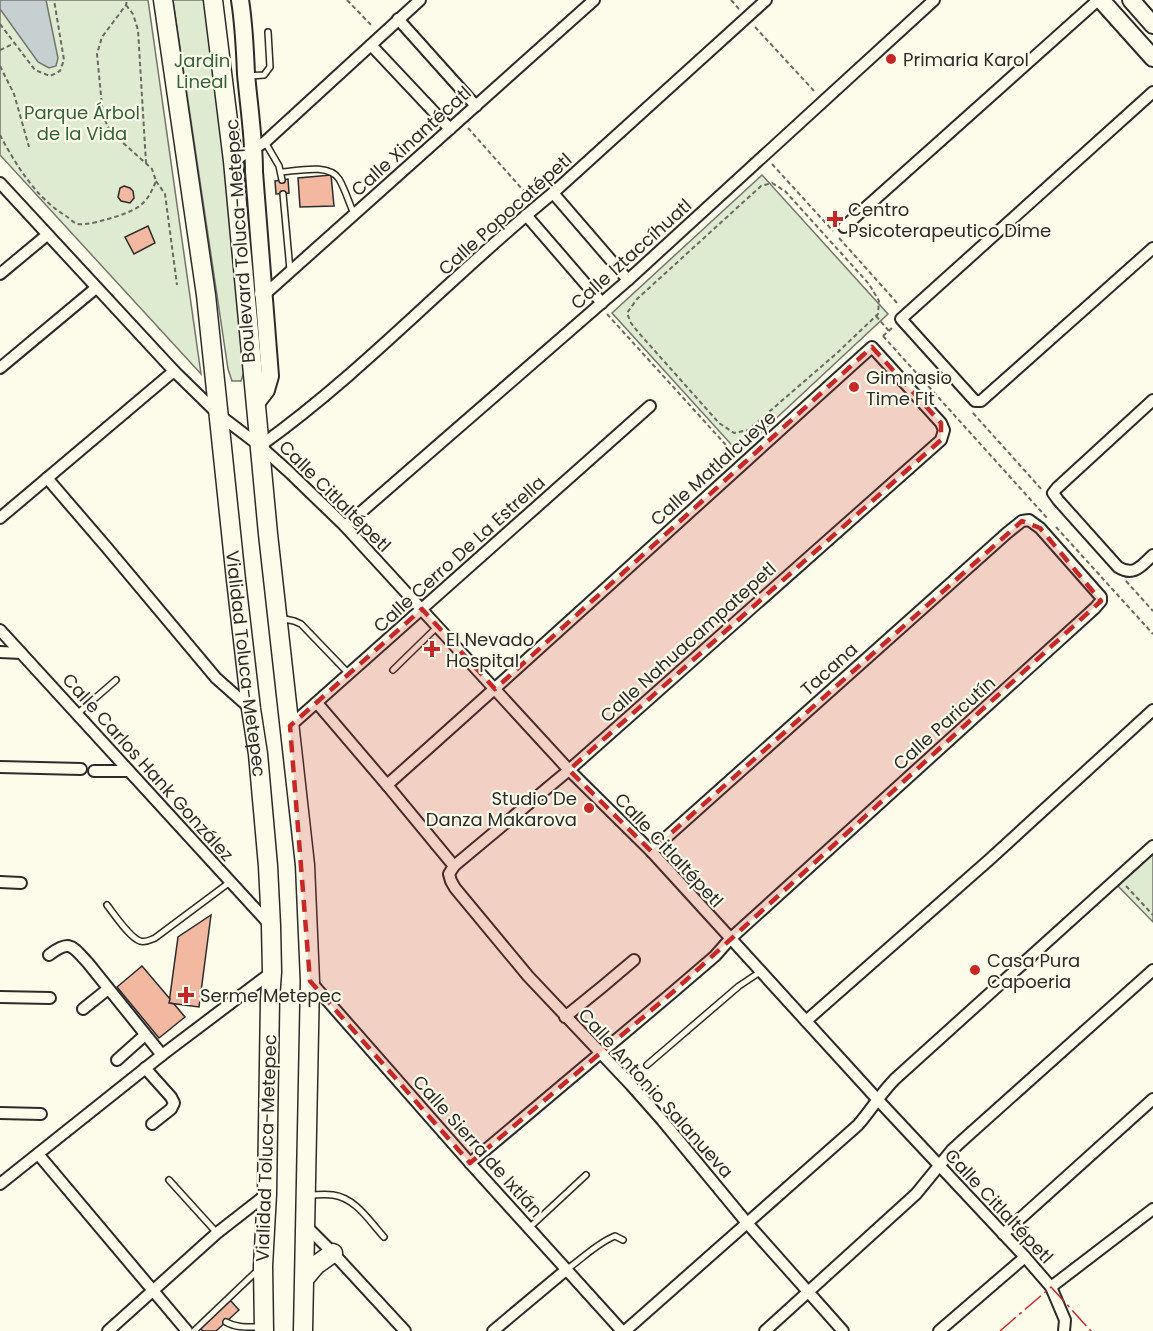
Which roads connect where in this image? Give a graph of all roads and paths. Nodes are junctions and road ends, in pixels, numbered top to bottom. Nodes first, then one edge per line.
1 (54, 0) edge
2 (127, 0) edge
3 (163, 0) edge
4 (213, 0) edge
5 (240, 0) edge
6 (347, 0) edge
7 (420, 0) edge
8 (594, 0) edge
9 (730, 0) edge
10 (766, 0) edge
11 (934, 0) edge
12 (1100, 0) edge
13 (1131, 0) edge
14 (126, 5) junction
15 (747, 18) junction
16 (398, 19) junction
17 (1152, 21) edge
18 (0, 24) edge
19 (268, 33) dead end
20 (381, 36) junction
21 (15, 43) junction
22 (371, 45) junction
23 (0, 50) edge
24 (1153, 58) edge
25 (0, 66) edge
26 (247, 76) junction
27 (1153, 92) edge
28 (824, 101) junction
29 (476, 106) junction
30 (460, 119) junction
31 (450, 129) junction
32 (0, 135) edge
33 (260, 146) junction
34 (29, 147) dead end
35 (233, 161) junction
36 (146, 163) junction
37 (281, 172) junction
38 (282, 180) dead end
39 (156, 181) junction
40 (0, 183) edge
41 (553, 193) junction
42 (283, 194) dead end
43 (537, 206) junction
44 (354, 214) junction
45 (526, 215) junction
46 (844, 227) dead end
47 (47, 235) junction
48 (1153, 248) edge
49 (290, 270) junction
50 (0, 273) edge
51 (628, 280) junction
52 (177, 285) dead end
53 (96, 288) junction
54 (245, 293) junction
55 (264, 295) junction
56 (601, 304) junction
57 (876, 316) junction
58 (901, 319) junction
59 (889, 331) junction
60 (883, 336) junction
61 (872, 347) junction
62 (0, 368) edge
63 (174, 371) junction
64 (1153, 400) edge
65 (256, 404) junction
66 (650, 406) dead end
67 (966, 406) dead end
68 (218, 414) junction
69 (260, 446) junction
70 (742, 463) junction
71 (47, 478) junction
72 (1055, 500) junction
73 (1043, 513) junction
74 (0, 518) edge
75 (1034, 522) junction
76 (345, 526) junction
77 (1153, 555) edge
78 (1123, 578) dead end
79 (422, 609) junction
80 (1153, 611) edge
81 (277, 618) junction
82 (438, 627) junction
83 (0, 630) edge
84 (1153, 634) edge
85 (0, 652) edge
86 (21, 653) junction
87 (393, 670) dead end
88 (349, 674) junction
89 (116, 680) dead end
90 (495, 689) junction
91 (316, 703) junction
92 (251, 709) junction
93 (1153, 710) edge
94 (77, 714) junction
95 (290, 726) junction
96 (0, 767) edge
97 (81, 770) dead end
98 (569, 770) junction
99 (94, 771) dead end
100 (128, 771) junction
101 (387, 785) junction
102 (1153, 846) edge
103 (651, 851) junction
104 (451, 870) junction
105 (1118, 878) junction
106 (0, 882) edge
107 (230, 882) junction
108 (21, 883) dead end
109 (107, 905) dead end
110 (1153, 915) edge
111 (272, 926) junction
112 (730, 939) junction
113 (49, 956) dead end
114 (634, 960) dead end
115 (1153, 970) edge
116 (272, 972) junction
117 (760, 972) junction
118 (310, 981) junction
119 (108, 989) junction
120 (0, 997) edge
121 (50, 998) dead end
122 (83, 1009) dead end
123 (565, 1017) junction
124 (806, 1021) junction
125 (146, 1035) junction
126 (601, 1053) junction
127 (162, 1055) junction
128 (117, 1060) dead end
129 (647, 1065) dead end
130 (145, 1068) junction
131 (1153, 1099) edge
132 (878, 1100) junction
133 (0, 1113) edge
134 (41, 1114) dead end
135 (152, 1124) dead end
136 (38, 1154) junction
137 (470, 1163) junction
138 (939, 1166) junction
139 (586, 1175) dead end
140 (169, 1180) dead end
141 (0, 1184) edge
142 (267, 1194) junction
143 (306, 1195) junction
144 (1153, 1209) edge
145 (747, 1223) junction
146 (305, 1225) junction
147 (529, 1228) junction
148 (218, 1233) junction
149 (1003, 1234) junction
150 (384, 1237) dead end
151 (623, 1240) dead end
152 (333, 1253) junction
153 (1025, 1257) junction
154 (263, 1266) junction
155 (566, 1270) junction
156 (305, 1278) junction
157 (1051, 1287) junction
158 (153, 1290) junction
159 (808, 1291) junction
160 (226, 1322) dead end
161 (264, 1329) edge
162 (108, 1331) edge
163 (187, 1331) edge
164 (194, 1331) edge
165 (303, 1331) edge
166 (405, 1331) edge
167 (493, 1331) edge
168 (623, 1331) edge
169 (765, 1331) edge
170 (843, 1331) edge
171 (939, 1331) edge
172 (1064, 1331) edge

1 - 21 path
2 - 14 path
3 - 68 highway, Vialidad Toluca-Metepec
4 - 35 highway, Vialidad Toluca-Metepec
5 - 26 main road, Boulevard Toluca-Metepec
6 - 20 path
7 - 16 street
8 - 29 street, Calle Xinantécatl
9 - 15 path
10 - 15 street, Calle Popocatépetl
11 - 28 street, Calle Iztaccíhuatl
12 - 24 main road
12 - 46 street
13 - 17 main road
14 - 36 path
14 - 36 path
15 - 28 path
15 - 41 street, Calle Popocatépetl
16 - 20 street
16 - 29 street
18 - 21 path
19 - 26 lane
20 - 22 street
21 - 23 path
22 - 31 street
22 - 33 street
25 - 34 path
26 - 33 main road, Boulevard Toluca-Metepec
27 - 58 street
28 - 51 street, Calle Iztaccíhuatl
29 - 30 street, Calle Xinantécatl
30 - 31 street, Calle Xinantécatl
30 - 43 path
31 - 44 street, Calle Xinantécatl
32 - 39 path
33 - 35 street
33 - 37 lane
33 - 55 main road, Boulevard Toluca-Metepec
35 - 54 highway, Vialidad Toluca-Metepec
36 - 39 path
37 - 38 lane
37 - 44 lane
39 - 52 path
40 - 47 street, Calle Citlaltépetl
41 - 43 street, Calle Popocatépetl
41 - 51 street
42 - 49 lane
43 - 45 street, Calle Popocatépetl
44 - 49 street, Calle Xinantécatl
45 - 56 street
45 - 69 street, Calle Popocatépetl
47 - 50 street
47 - 53 street, Calle Citlaltépetl
48 - 58 street
49 - 55 street, Calle Xinantécatl
51 - 56 street, Calle Iztaccíhuatl
53 - 62 street
53 - 63 street, Calle Citlaltépetl
54 - 55 street
54 - 65 highway, Vialidad Toluca-Metepec
55 - 65 main road, Boulevard Toluca-Metepec
56 - 70 path
56 - 76 street, Calle Iztaccíhuatl
57 - 57 path
57 - 59 path
58 - 59 path
59 - 60 path
60 - 61 path
60 - 73 path
61 - 70 street, Calle Matlalcueye
61 - 98 street, Calle Nahuacampatepetl
63 - 68 street, Calle Citlaltépetl
63 - 71 street
64 - 72 street
65 - 69 highway, Vialidad Toluca-Metepec
66 - 79 street, Calle Cerro De La Estrella
67 - 72 path
68 - 69 street, Calle Citlaltépetl
68 - 92 highway, Vialidad Toluca-Metepec
69 - 76 street, Calle Citlaltépetl
69 - 81 highway, Vialidad Toluca-Metepec
70 - 90 street, Calle Matlalcueye
71 - 74 street
71 - 92 street
72 - 73 path
72 - 77 street
73 - 75 path
73 - 84 path
75 - 103 street, Tacana
75 - 112 street, Calle Paricutín
76 - 79 street, Calle Citlaltépetl
78 - 80 path
79 - 82 street, Calle Citlaltépetl
79 - 88 street, Calle Cerro De La Estrella
81 - 88 lane
81 - 95 highway, Vialidad Toluca-Metepec
82 - 87 lane
82 - 90 street, Calle Citlaltépetl
83 - 86 street, Calle Carlos Hank González
85 - 86 street
86 - 94 street, Calle Carlos Hank González
88 - 91 street, Calle Cerro De La Estrella
89 - 94 lane
90 - 98 street, Calle Citlaltépetl
90 - 101 street, Calle Matlalcueye
91 - 95 street, Calle Cerro De La Estrella
91 - 101 street, Calle Antonio Salanueva
92 - 111 highway, Vialidad Toluca-Metepec
93 - 124 street
94 - 100 street, Calle Carlos Hank González
95 - 118 highway, Vialidad Toluca-Metepec
96 - 97 street
98 - 103 street, Calle Citlaltépetl
98 - 104 street, Calle Nahuacampatepetl
99 - 100 street
100 - 107 street, Calle Carlos Hank González
101 - 104 street, Calle Antonio Salanueva
102 - 105 street
103 - 112 street, Calle Citlaltépetl
104 - 123 street, Calle Antonio Salanueva
105 - 110 path
105 - 132 street
106 - 108 street
107 - 109 lane
107 - 111 street, Calle Carlos Hank González
111 - 116 highway, Vialidad Toluca-Metepec
112 - 117 street, Calle Citlaltépetl
112 - 126 street, Calle Paricutín
113 - 119 street
114 - 123 street
115 - 138 street
116 - 127 street
116 - 142 highway, Vialidad Toluca-Metepec
117 - 124 street, Calle Citlaltépetl
117 - 129 lane
118 - 137 street, Calle Sierra de Ixtlán
118 - 143 highway, Vialidad Toluca-Metepec
119 - 122 street
119 - 125 street
120 - 121 street
123 - 126 street, Calle Antonio Salanueva
124 - 132 street, Calle Citlaltépetl
125 - 127 street
125 - 128 street
126 - 137 street, Calle Paricutín
126 - 145 street, Calle Antonio Salanueva
127 - 130 street
130 - 135 street
130 - 136 street
131 - 149 street
132 - 138 street, Calle Citlaltépetl
132 - 145 street
133 - 134 street
136 - 141 street
136 - 158 street
137 - 147 street, Calle Sierra de Ixtlán
138 - 149 street, Calle Citlaltépetl
138 - 159 street
139 - 147 lane
140 - 148 lane
142 - 148 street
142 - 154 highway, Vialidad Toluca-Metepec
143 - 146 highway, Vialidad Toluca-Metepec
143 - 150 lane
144 - 157 street
145 - 159 street, Calle Antonio Salanueva
145 - 168 street
146 - 152 street
146 - 156 highway, Vialidad Toluca-Metepec
147 - 155 street, Calle Sierra de Ixtlán
148 - 158 street
149 - 153 street, Calle Citlaltépetl
151 - 155 lane
152 - 156 highway
152 - 166 street
153 - 157 street, Calle Citlaltépetl
153 - 171 street
154 - 161 highway, Vialidad Toluca-Metepec
154 - 164 lane
155 - 167 street
155 - 168 street, Calle Sierra de Ixtlán
156 - 165 highway, Vialidad Toluca-Metepec
157 - 172 street, Calle Citlaltépetl
158 - 162 street
158 - 163 street
159 - 169 street
159 - 170 street, Calle Antonio Salanueva
160 - 161 lane

